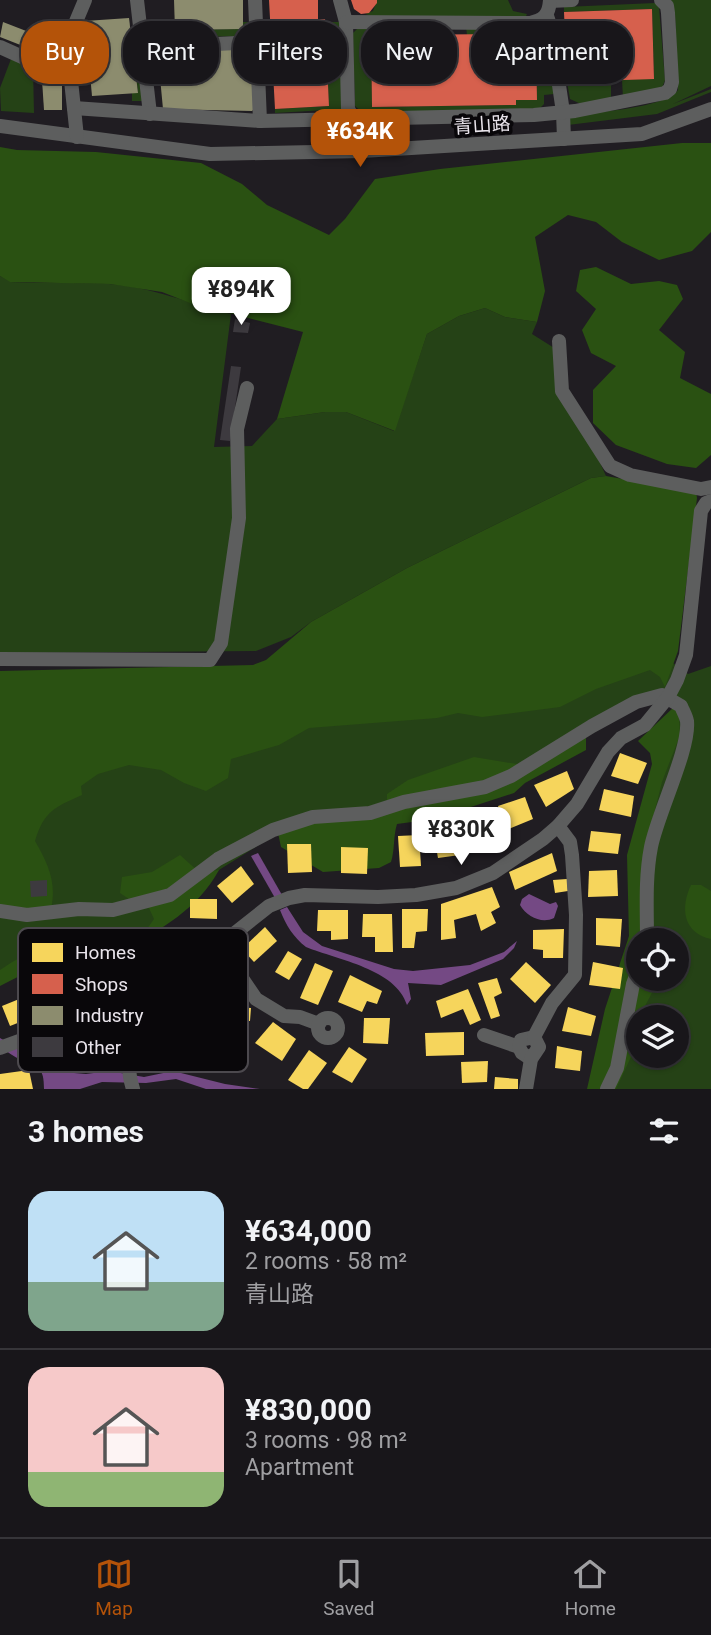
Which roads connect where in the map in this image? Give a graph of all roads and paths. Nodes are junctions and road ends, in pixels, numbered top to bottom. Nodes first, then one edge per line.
1 (85, 0) edge
2 (137, 0) edge
3 (256, 0) edge
4 (340, 0) edge
5 (550, 0) edge
6 (572, 0) edge
7 (661, 0) edge
8 (547, 16) junction
9 (76, 21) edge
10 (256, 21) edge
11 (346, 21) edge
12 (347, 22) edge
13 (0, 47) edge
14 (21, 56) edge
15 (347, 66) edge
16 (72, 84) edge
17 (259, 84) edge
18 (74, 108) junction
19 (711, 109) edge
20 (563, 112) junction
21 (150, 114) junction
22 (354, 119) junction
23 (260, 121) junction
24 (0, 126) edge
25 (77, 137) junction
26 (564, 139) junction
27 (356, 152) junction
28 (559, 341) dead end
29 (247, 388) dead end
30 (711, 487) edge
31 (711, 501) edge
32 (0, 659) edge
33 (668, 697) junction
34 (558, 826) junction
35 (0, 911) edge
36 (242, 928) edge
37 (647, 928) edge
38 (248, 986) edge
39 (632, 991) edge
40 (319, 1024) dead end
41 (484, 1035) dead end
42 (534, 1037) junction
43 (18, 1040) edge
44 (519, 1046) junction
45 (0, 1048) edge
46 (531, 1059) junction
47 (526, 1089) edge
48 (607, 1089) edge

1 - 9 street
2 - 21 street
3 - 10 street
4 - 11 street
5 - 6 street
5 - 8 street
7 - 20 street
8 - 12 street
8 - 20 street
13 - 14 street
15 - 22 street
16 - 18 street
17 - 23 street
18 - 21 street
18 - 25 street
19 - 26 street, 青山路
20 - 22 street
20 - 26 street
21 - 23 street
22 - 23 street
22 - 27 street
24 - 25 street, 青山路
25 - 27 street, 青山路
26 - 27 street, 青山路
28 - 30 street
29 - 32 street
31 - 33 street
33 - 34 street
33 - 35 street
33 - 37 street
34 - 36 street
34 - 42 street
38 - 40 street
39 - 48 street
41 - 44 street
42 - 44 street
42 - 46 street
43 - 45 street
44 - 46 street
46 - 47 street

